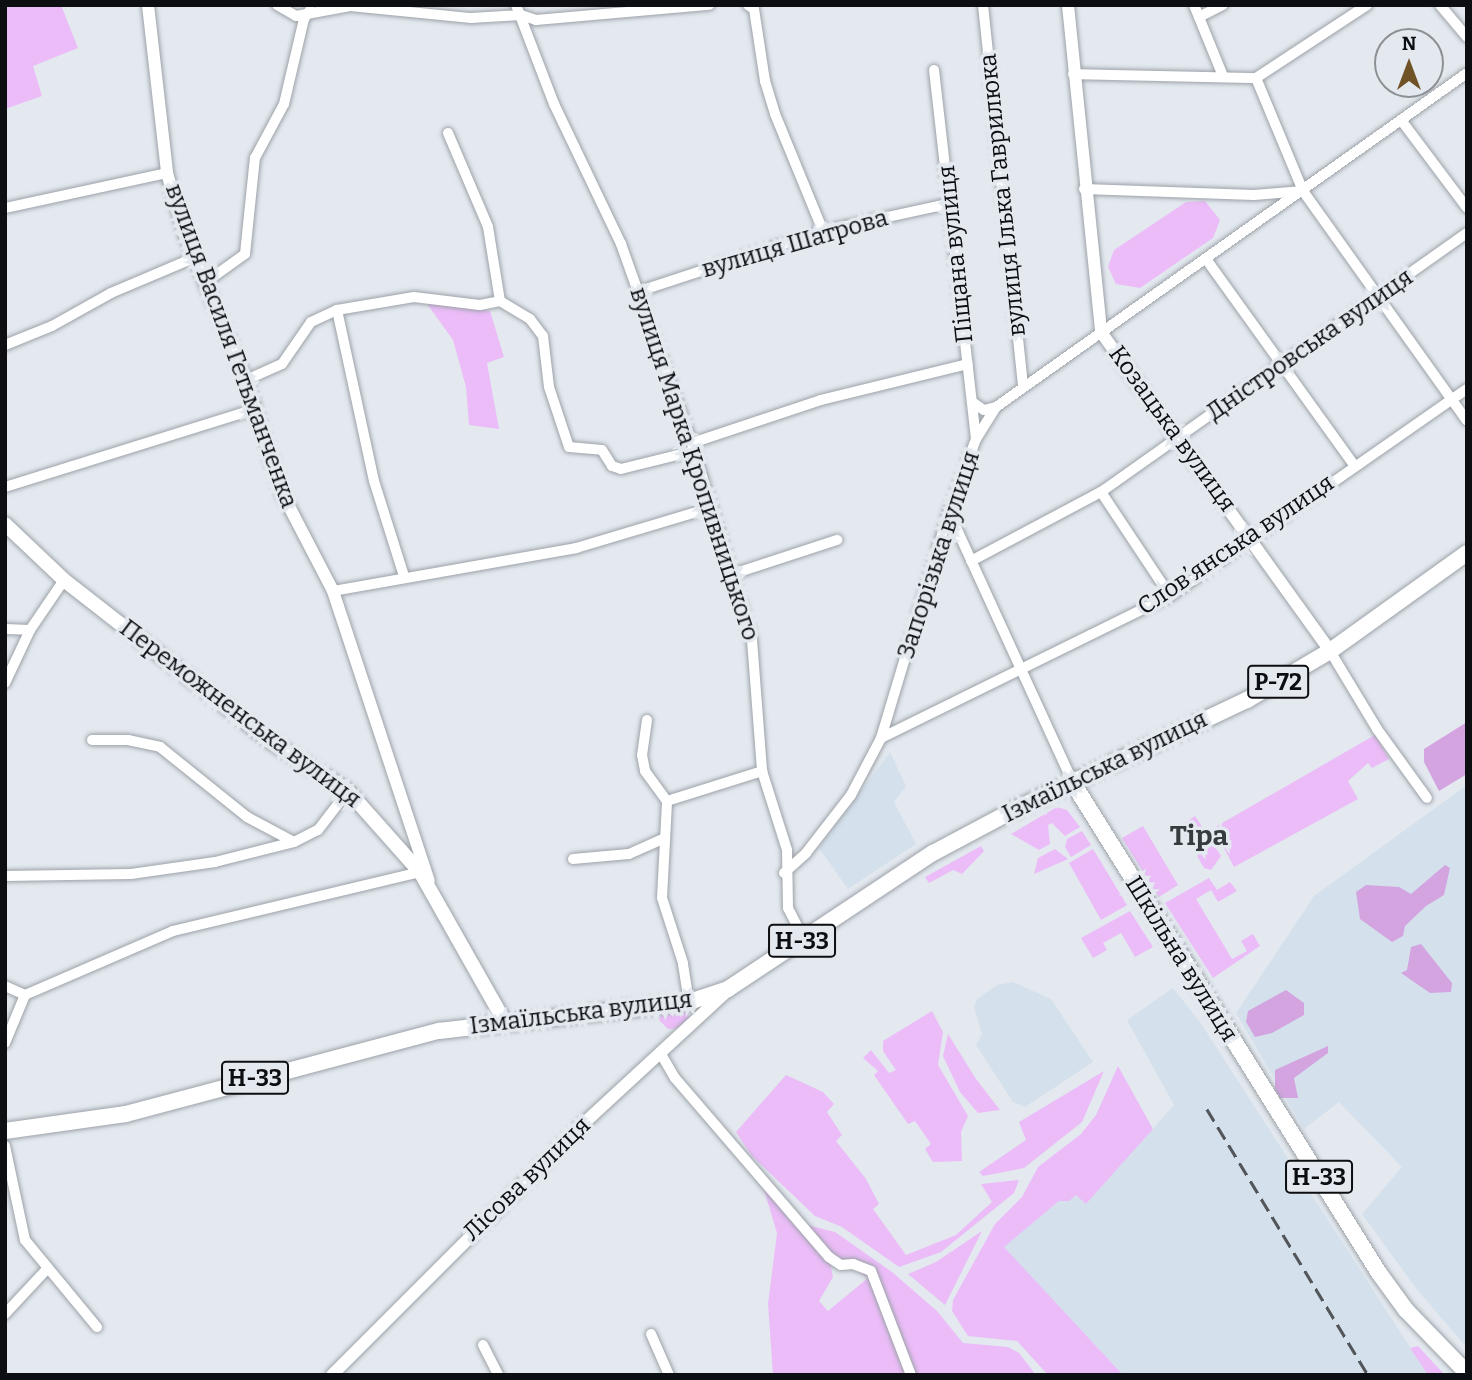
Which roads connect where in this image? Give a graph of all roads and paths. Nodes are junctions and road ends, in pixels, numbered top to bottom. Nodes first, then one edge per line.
1 (148, 5) edge
2 (277, 5) edge
3 (316, 5) edge
4 (709, 5) edge
5 (747, 5) edge
6 (983, 5) edge
7 (1068, 5) edge
8 (1194, 5) edge
9 (1223, 5) edge
10 (1367, 5) edge
11 (1440, 5) edge
12 (349, 6) edge
13 (519, 10) edge
14 (306, 14) junction
15 (1199, 17) junction
16 (1467, 37) edge
17 (934, 70) dead end
18 (1073, 74) junction
19 (1467, 74) edge
20 (1223, 76) junction
21 (1256, 78) junction
22 (1401, 120) junction
23 (448, 133) dead end
24 (167, 173) junction
25 (1084, 189) junction
26 (1303, 191) junction
27 (951, 203) junction
28 (5, 208) edge
29 (1467, 208) edge
30 (823, 231) junction
31 (1467, 233) edge
32 (194, 258) junction
33 (1206, 260) junction
34 (206, 282) junction
35 (640, 291) junction
36 (1382, 297) junction
37 (500, 300) junction
38 (337, 310) junction
39 (1101, 332) junction
40 (5, 345) edge
41 (968, 364) junction
42 (1283, 364) junction
43 (246, 380) junction
44 (1023, 385) junction
45 (1467, 389) edge
46 (1451, 401) junction
47 (972, 402) junction
48 (996, 407) junction
49 (256, 409) junction
50 (1467, 421) edge
51 (1177, 438) junction
52 (976, 439) junction
53 (693, 447) junction
54 (1355, 466) junction
55 (5, 487) edge
56 (1101, 492) junction
57 (710, 509) junction
58 (949, 512) junction
59 (5, 524) edge
60 (1252, 538) junction
61 (837, 540) dead end
62 (1467, 553) edge
63 (971, 561) junction
64 (730, 575) junction
65 (404, 576) junction
66 (64, 580) junction
67 (333, 590) junction
68 (1170, 596) junction
69 (5, 629) edge
70 (30, 630) junction
71 (1330, 651) junction
72 (1021, 667) junction
73 (5, 683) edge
74 (647, 720) dead end
75 (881, 738) junction
76 (92, 740) dead end
77 (762, 771) junction
78 (1073, 783) junction
79 (348, 791) junction
80 (1427, 798) dead end
81 (667, 801) junction
82 (665, 838) junction
83 (294, 842) junction
84 (573, 859) dead end
85 (420, 872) junction
86 (784, 873) junction
87 (5, 876) edge
88 (431, 888) junction
89 (804, 939) junction
90 (5, 986) edge
91 (728, 989) junction
92 (25, 995) junction
93 (689, 1002) junction
94 (505, 1023) junction
95 (5, 1043) edge
96 (661, 1054) junction
97 (5, 1131) edge
98 (5, 1146) edge
99 (46, 1270) junction
100 (5, 1314) edge
101 (97, 1327) dead end
102 (651, 1334) dead end
103 (483, 1345) dead end
104 (1467, 1373) edge
105 (332, 1375) edge
106 (498, 1375) edge
107 (669, 1375) edge
108 (911, 1375) edge

1 - 24 street, вулиця Василя Гетьманченка
2 - 14 street
3 - 14 street
4 - 13 street
5 - 30 street
6 - 44 street, вулиця Ілька Гаврилюка
7 - 18 street, Козацька вулиця
8 - 15 street
9 - 15 street
10 - 21 street
11 - 16 street
12 - 13 street
12 - 14 street
13 - 35 street, вулиця Марка Кропивницького
14 - 34 street
15 - 20 street
17 - 27 street, Піщана вулиця
18 - 20 street
18 - 25 street, Козацька вулиця
19 - 22 street, Запорізька вулиця
20 - 21 street
21 - 26 street
22 - 26 street, Запорізька вулиця
22 - 29 street
23 - 37 street
24 - 28 street
24 - 32 street, вулиця Василя Гетьманченка
25 - 26 street
25 - 39 street, Козацька вулиця
26 - 33 street, Запорізька вулиця
26 - 36 street
27 - 30 street, вулиця Шатрова
27 - 41 street, Піщана вулиця
30 - 35 street, вулиця Шатрова
31 - 36 street, Дністровська вулиця
32 - 34 street, вулиця Василя Гетьманченка
32 - 40 street
33 - 39 street, Запорізька вулиця
33 - 42 street
34 - 43 street, вулиця Василя Гетьманченка
35 - 53 street, вулиця Марка Кропивницького
36 - 42 street, Дністровська вулиця
36 - 46 street
37 - 38 street
37 - 53 street
38 - 43 street
38 - 65 street
39 - 44 street, Запорізька вулиця
39 - 51 street, Козацька вулиця
41 - 47 street, Піщана вулиця
41 - 53 street
42 - 51 street, Дністровська вулиця
42 - 54 street
43 - 49 street, вулиця Василя Гетьманченка
44 - 48 street, Запорізька вулиця
45 - 46 street, Словʼянська вулиця
46 - 50 street
46 - 54 street, Словʼянська вулиця
47 - 48 street
47 - 52 street, Піщана вулиця
48 - 52 street, Запорізька вулиця
49 - 55 street
49 - 67 street, вулиця Василя Гетьманченка
51 - 56 street, Дністровська вулиця
51 - 60 street, Козацька вулиця
52 - 58 street, Запорізька вулиця
53 - 57 street, вулиця Марка Кропивницького
54 - 60 street, Словʼянська вулиця
56 - 63 street, Дністровська вулиця
56 - 68 street
57 - 64 street, вулиця Марка Кропивницького
57 - 65 street
58 - 63 street, Шкільна вулиця
58 - 75 street, Запорізька вулиця
59 - 66 main road, Переможненська вулиця
60 - 68 street, Словʼянська вулиця
60 - 71 street, Козацька вулиця
61 - 64 street
62 - 71 main road, Ізмаїльська вулиця / Р-72
63 - 72 street, Шкільна вулиця
64 - 77 street, вулиця Марка Кропивницького
65 - 67 street
66 - 70 street
66 - 79 main road, Переможненська вулиця
67 - 88 street, вулиця Василя Гетьманченка
68 - 72 street, Словʼянська вулиця
69 - 70 street
70 - 73 street
71 - 78 main road, Ізмаїльська вулиця / Р-72
71 - 80 street, Козацька вулиця
72 - 75 street, Словʼянська вулиця
72 - 78 street, Шкільна вулиця
74 - 81 street
75 - 86 street, Запорізька вулиця
76 - 83 street
77 - 81 street
77 - 86 street, вулиця Марка Кропивницького
78 - 89 main road, Ізмаїльська вулиця / Н-33
78 - 104 main road, Шкільна вулиця / Н-33
79 - 83 street
79 - 85 main road, Переможненська вулиця
81 - 82 street
82 - 84 street
82 - 93 street
83 - 87 street
85 - 88 main road, Переможненська вулиця
85 - 92 street
86 - 89 street, вулиця Марка Кропивницького
88 - 94 main road, вулиця Василя Гетьманченка
89 - 91 main road, Ізмаїльська вулиця / Н-33
90 - 92 street
91 - 93 main road, Ізмаїльська вулиця / Н-33
91 - 96 street, Лісова вулиця
92 - 95 street
93 - 94 main road, Ізмаїльська вулиця / Н-33
94 - 97 main road, Ізмаїльська вулиця / Н-33
96 - 105 street, Лісова вулиця
96 - 108 street
98 - 99 street
99 - 100 street
99 - 101 street
102 - 107 street
103 - 106 street

